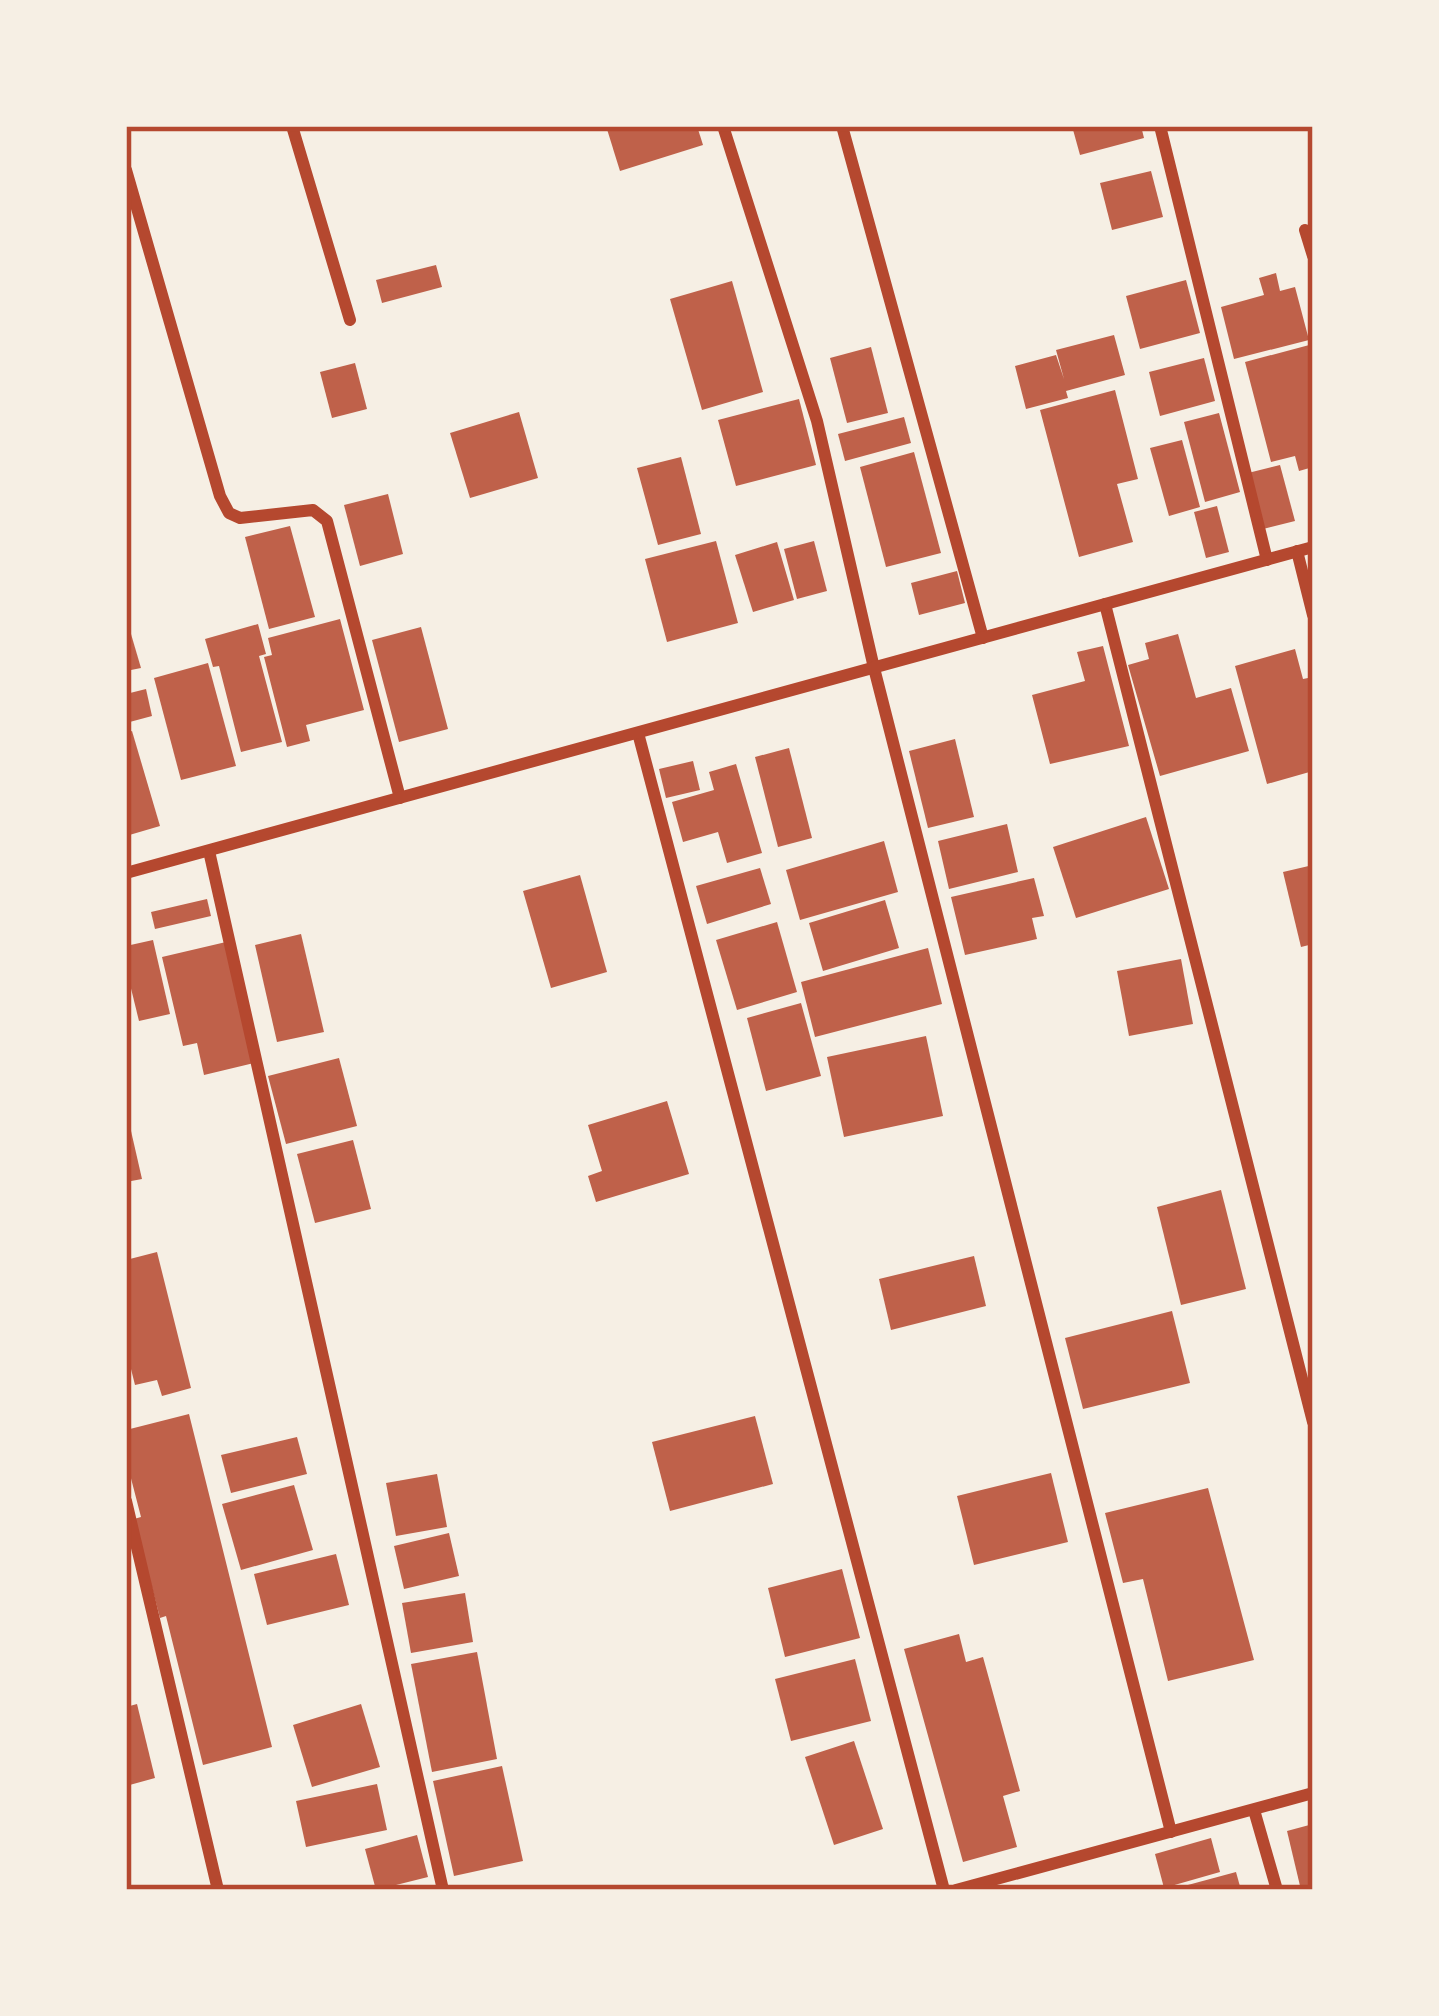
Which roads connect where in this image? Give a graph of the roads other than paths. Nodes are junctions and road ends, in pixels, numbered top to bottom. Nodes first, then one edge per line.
1 (292, 126) edge
2 (723, 126) edge
3 (842, 126) edge
4 (1160, 126) edge
5 (126, 170) edge
6 (1305, 230) dead end
7 (1313, 256) edge
8 (350, 320) dead end
9 (1313, 547) edge
10 (1298, 551) junction
11 (1267, 560) junction
12 (1106, 604) junction
13 (1313, 615) edge
14 (983, 638) junction
15 (874, 668) junction
16 (638, 733) junction
17 (400, 798) junction
18 (209, 850) junction
19 (126, 873) edge
20 (1313, 1422) edge
21 (126, 1502) edge
22 (1313, 1793) edge
23 (1254, 1810) junction
24 (1171, 1832) junction
25 (218, 1890) edge
26 (443, 1890) edge
27 (944, 1890) edge
28 (956, 1890) edge
29 (1277, 1890) edge

1 - 8 street
2 - 15 street
3 - 14 street
4 - 11 street
5 - 17 street
6 - 7 street
9 - 10 street
10 - 11 street
10 - 13 street
11 - 12 street
12 - 14 street
12 - 20 street
14 - 15 street
15 - 16 street
15 - 24 street
16 - 17 street
16 - 27 street
17 - 18 street
18 - 19 street
18 - 26 street
21 - 25 street
22 - 23 street
23 - 24 street
23 - 29 street
24 - 28 street

